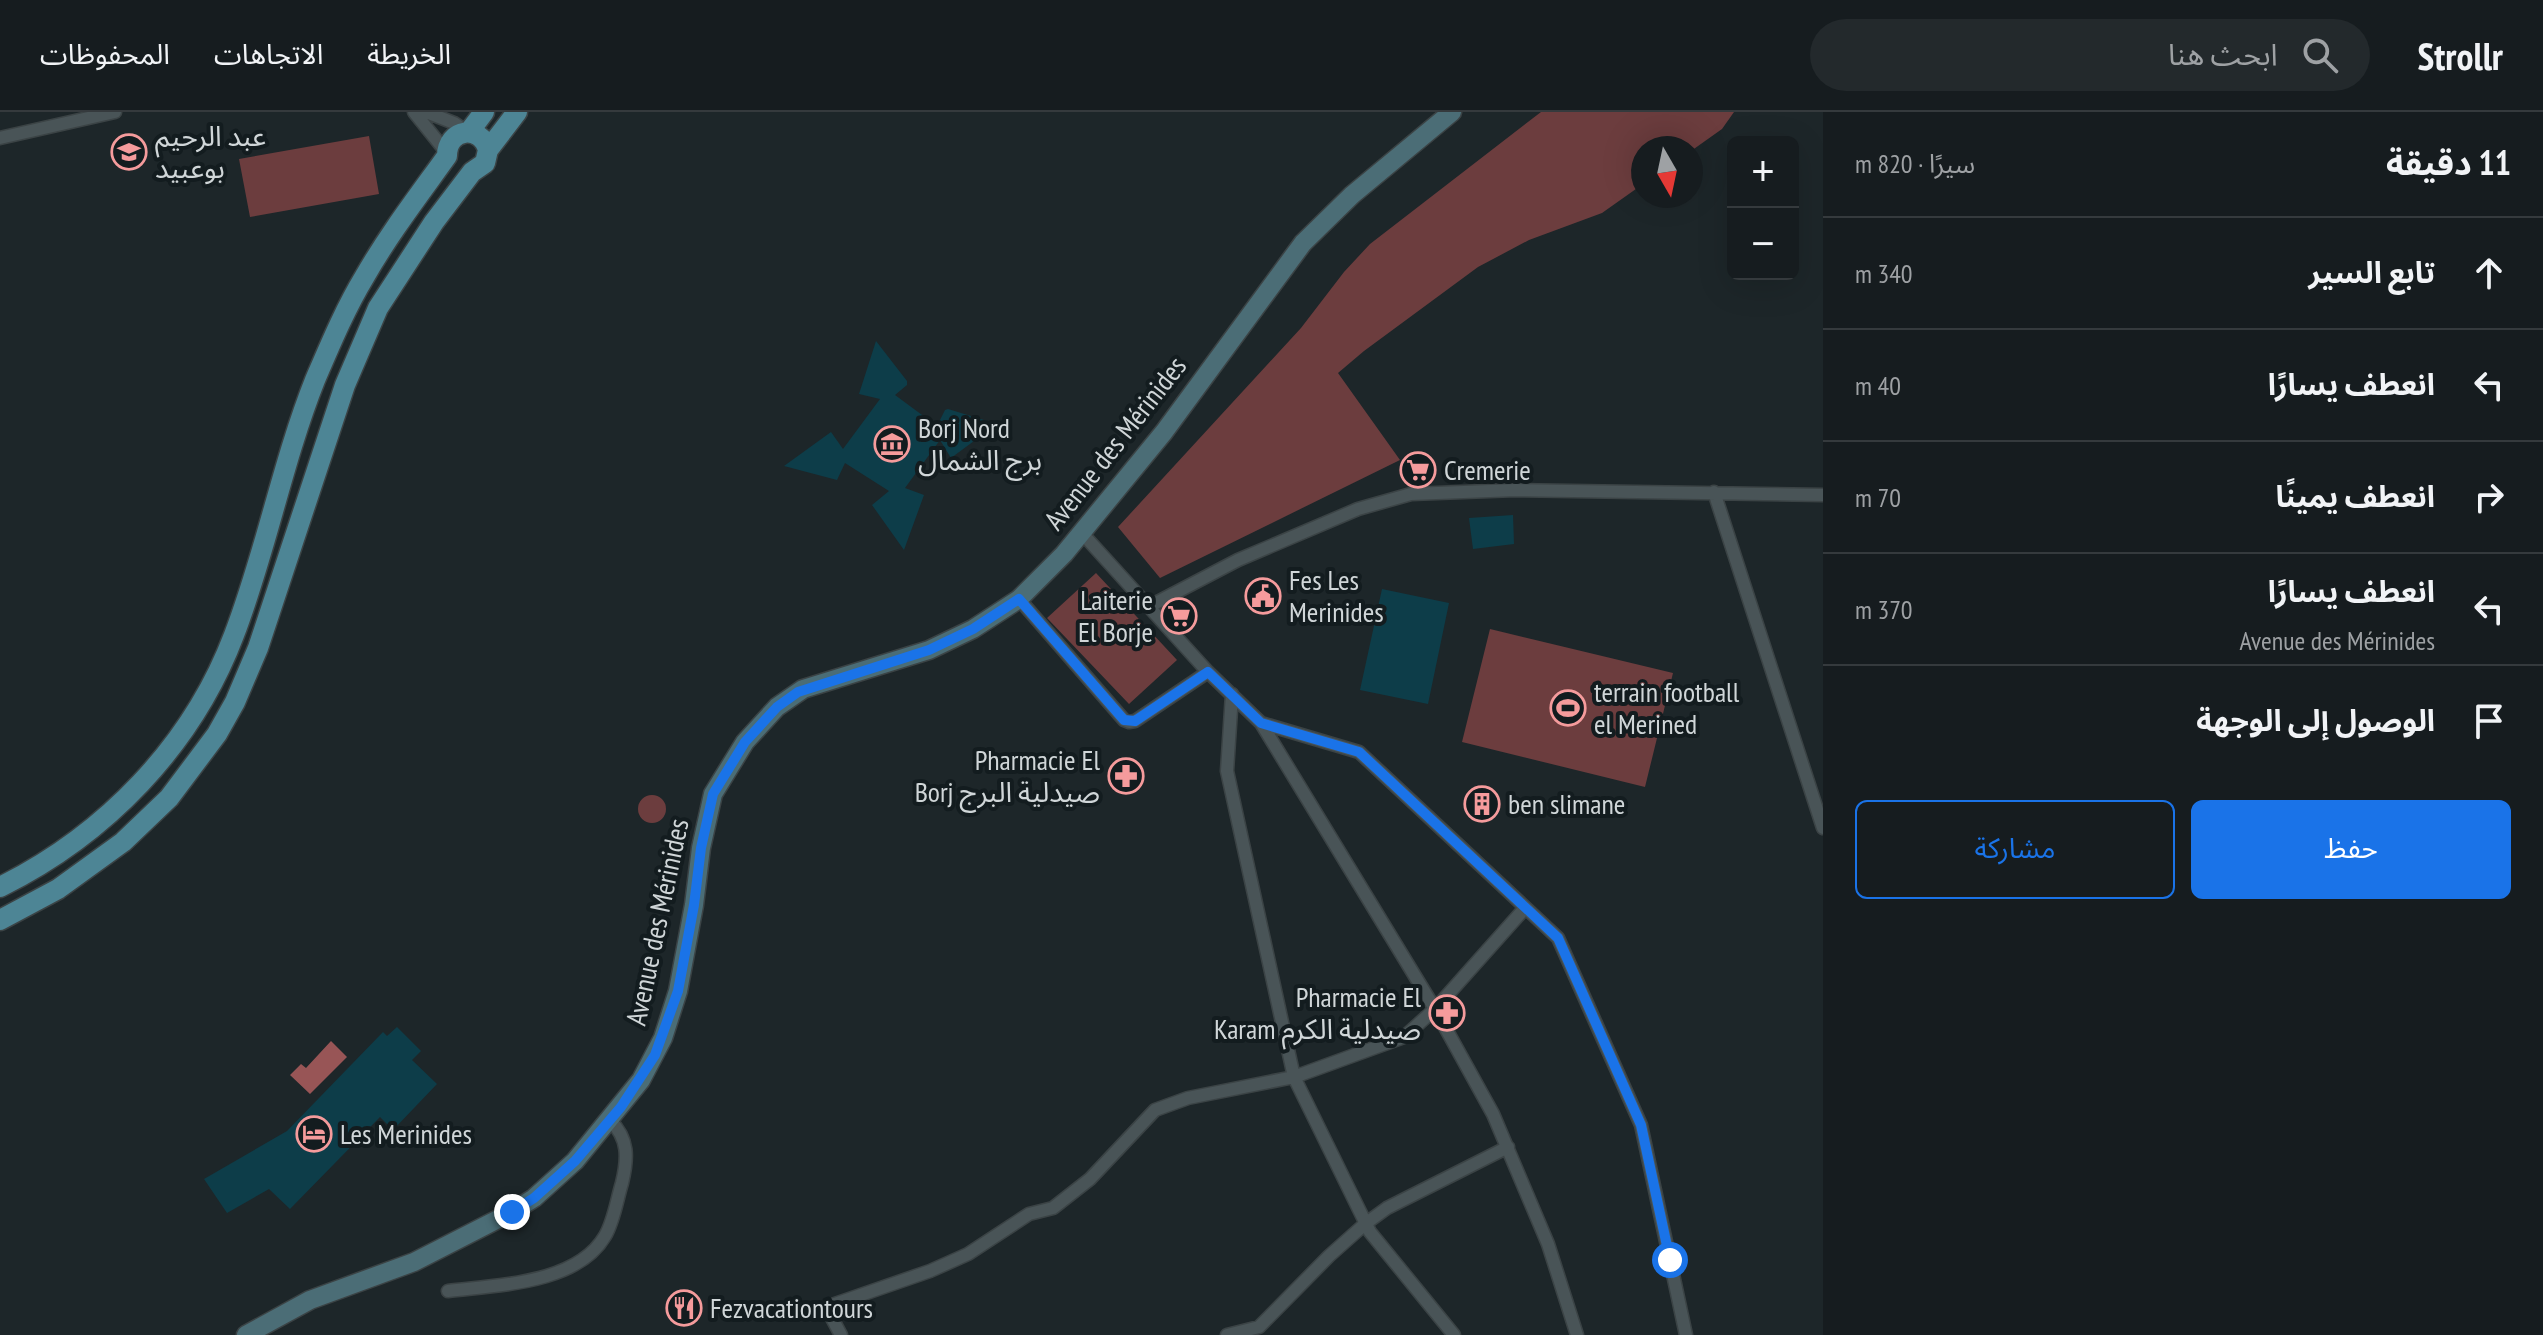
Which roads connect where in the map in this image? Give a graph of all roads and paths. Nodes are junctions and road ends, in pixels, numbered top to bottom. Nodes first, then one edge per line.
1 (115, 112) edge
2 (414, 112) edge
3 (426, 112) edge
4 (484, 112) edge
5 (517, 112) edge
6 (1452, 112) edge
7 (468, 132) junction
8 (0, 138) edge
9 (488, 150) junction
10 (447, 154) junction
11 (472, 172) junction
12 (1714, 492) junction
13 (1823, 495) edge
14 (1081, 532) junction
15 (1019, 599) junction
16 (1150, 606) junction
17 (1208, 672) junction
18 (1232, 694) junction
19 (1261, 723) junction
20 (1823, 828) edge
21 (0, 887) edge
22 (1525, 908) junction
23 (0, 920) edge
24 (1435, 1009) junction
25 (1294, 1077) junction
26 (610, 1120) junction
27 (1508, 1147) junction
28 (1365, 1224) junction
29 (448, 1291) dead end
30 (246, 1335) edge
31 (841, 1335) edge
32 (1227, 1335) edge
33 (1454, 1335) edge
34 (1577, 1335) edge
35 (1686, 1335) edge

1 - 8 street
2 - 10 street
3 - 7 street
4 - 7 main road
5 - 9 main road
6 - 14 main road, Avenue des Mérinides
7 - 9 main road
7 - 10 main road
9 - 11 main road
10 - 11 main road
10 - 21 main road
11 - 23 main road
12 - 13 street
12 - 16 street
12 - 20 street
14 - 15 main road, Avenue des Mérinides
14 - 16 street
15 - 17 street
15 - 26 main road, Avenue des Mérinides
16 - 17 street
17 - 18 street
18 - 19 street
18 - 25 street
19 - 22 street
19 - 24 street
22 - 24 street
22 - 35 street
24 - 25 street
24 - 27 street
25 - 28 street
25 - 31 street
26 - 29 street
26 - 30 main road, Avenue des Mérinides
27 - 28 street
27 - 34 street
28 - 32 street
28 - 33 street

